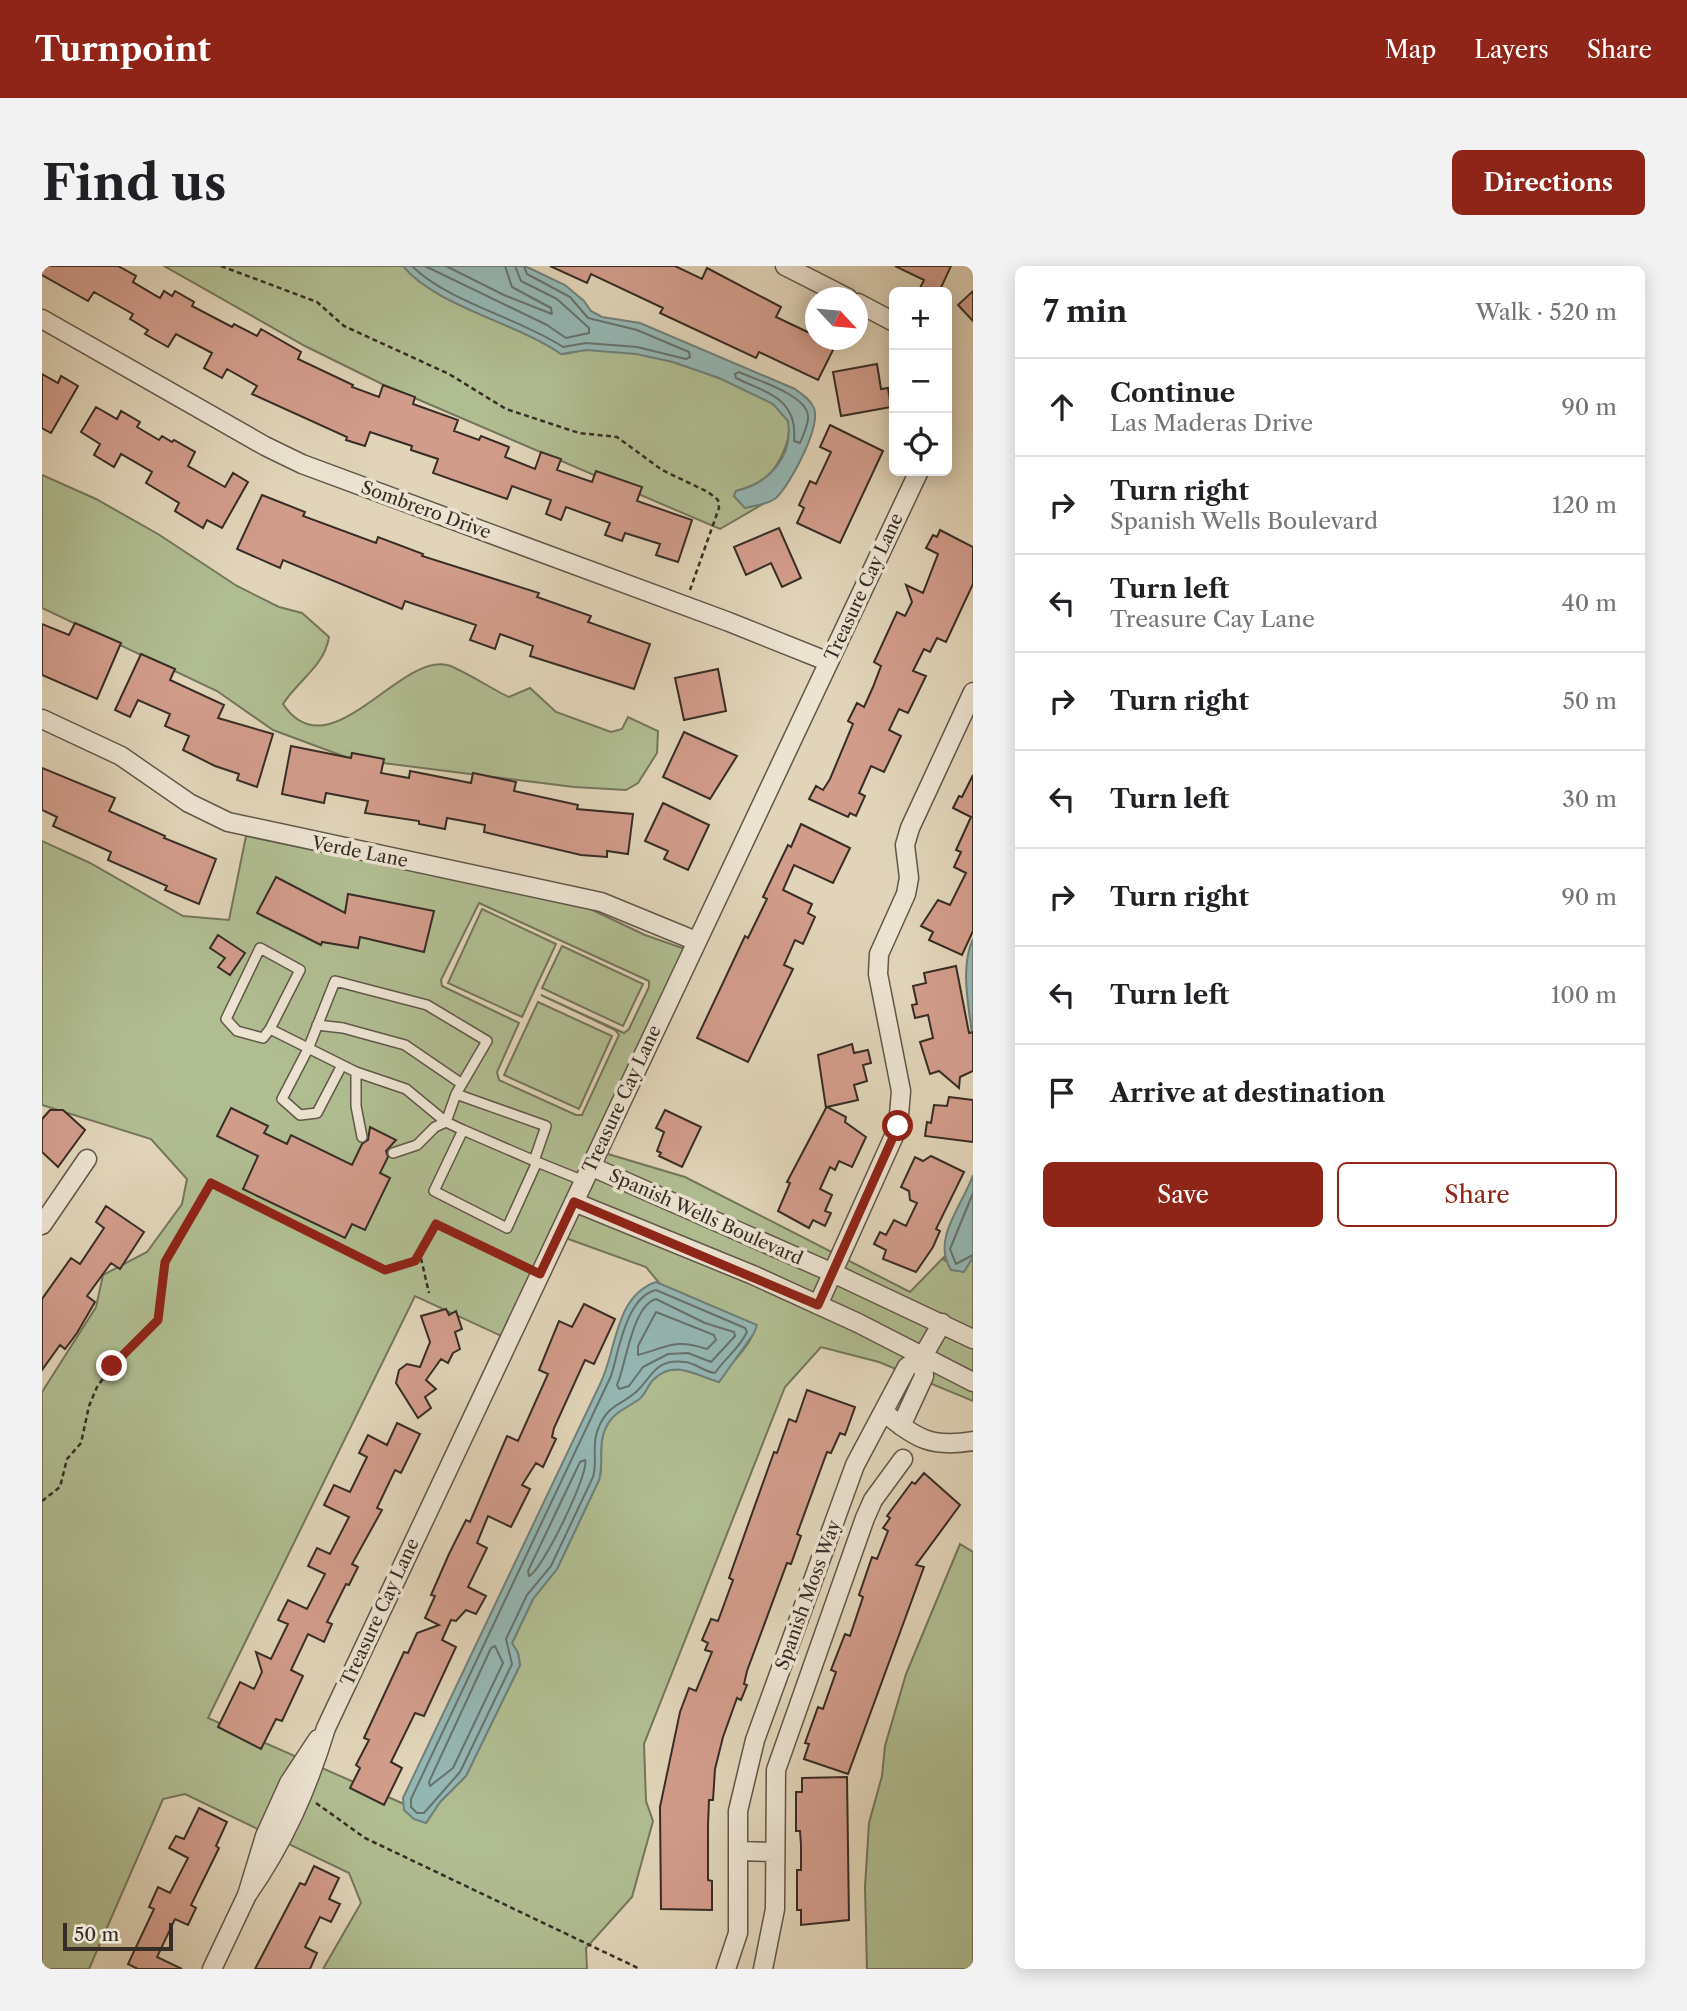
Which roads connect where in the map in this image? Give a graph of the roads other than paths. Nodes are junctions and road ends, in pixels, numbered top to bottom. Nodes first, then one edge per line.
1 (785, 266) edge
2 (826, 287) edge
3 (868, 309) edge
4 (42, 319) edge
5 (889, 320) edge
6 (917, 476) edge
7 (829, 662) junction
8 (973, 692) edge
9 (42, 719) edge
10 (696, 941) junction
11 (317, 1025) junction
12 (270, 1029) junction
13 (308, 1049) junction
14 (342, 1065) junction
15 (356, 1072) junction
16 (462, 1084) junction
17 (456, 1094) junction
18 (446, 1122) junction
19 (463, 1130) junction
20 (362, 1138) dead end
21 (393, 1153) dead end
22 (87, 1159) dead end
23 (535, 1161) junction
24 (587, 1174) junction
25 (574, 1202) junction
26 (42, 1225) edge
27 (833, 1273) junction
28 (818, 1305) junction
29 (942, 1323) junction
30 (973, 1339) edge
31 (923, 1356) junction
32 (973, 1381) edge
33 (885, 1413) junction
34 (901, 1426) junction
35 (973, 1441) edge
36 (903, 1459) dead end
37 (326, 1728) junction
38 (739, 1852) junction
39 (775, 1852) junction
40 (247, 1895) junction
41 (212, 1969) edge
42 (726, 1969) edge
43 (763, 1969) edge

1 - 2 street
3 - 5 street
4 - 7 street, Sombrero Drive
6 - 7 street, Treasure Cay Lane
7 - 10 street, Treasure Cay Lane
8 - 27 street
9 - 10 street, Verde Lane
10 - 24 street, Treasure Cay Lane
11 - 13 lane
11 - 16 lane
11 - 16 lane
12 - 12 lane
12 - 13 lane
13 - 14 lane
13 - 14 lane
14 - 15 lane
15 - 18 lane
15 - 20 lane
16 - 17 lane
17 - 18 lane
17 - 23 lane
18 - 19 lane
18 - 21 lane
19 - 23 lane
19 - 23 lane
22 - 26 street
23 - 24 lane
24 - 25 street, Treasure Cay Lane
24 - 27 street, Spanish Wells Boulevard
25 - 28 street, Spanish Wells Boulevard
25 - 37 street, Treasure Cay Lane
27 - 28 street
27 - 29 street, Spanish Wells Boulevard
28 - 31 street, Spanish Wells Boulevard
29 - 30 street, Spanish Wells Boulevard
29 - 31 street, Spanish Moss Way
31 - 32 street, Spanish Wells Boulevard
31 - 33 street, Spanish Moss Way
31 - 34 street, Spanish Moss Way
33 - 34 street
33 - 38 street, Spanish Moss Way
34 - 35 street
36 - 39 street, Spanish Moss Way
37 - 40 street, Treasure Cay Lane
37 - 40 street, Treasure Cay Lane
38 - 39 street
38 - 42 street, Spanish Moss Way
39 - 43 street, Spanish Moss Way
40 - 41 street, Treasure Cay Lane

